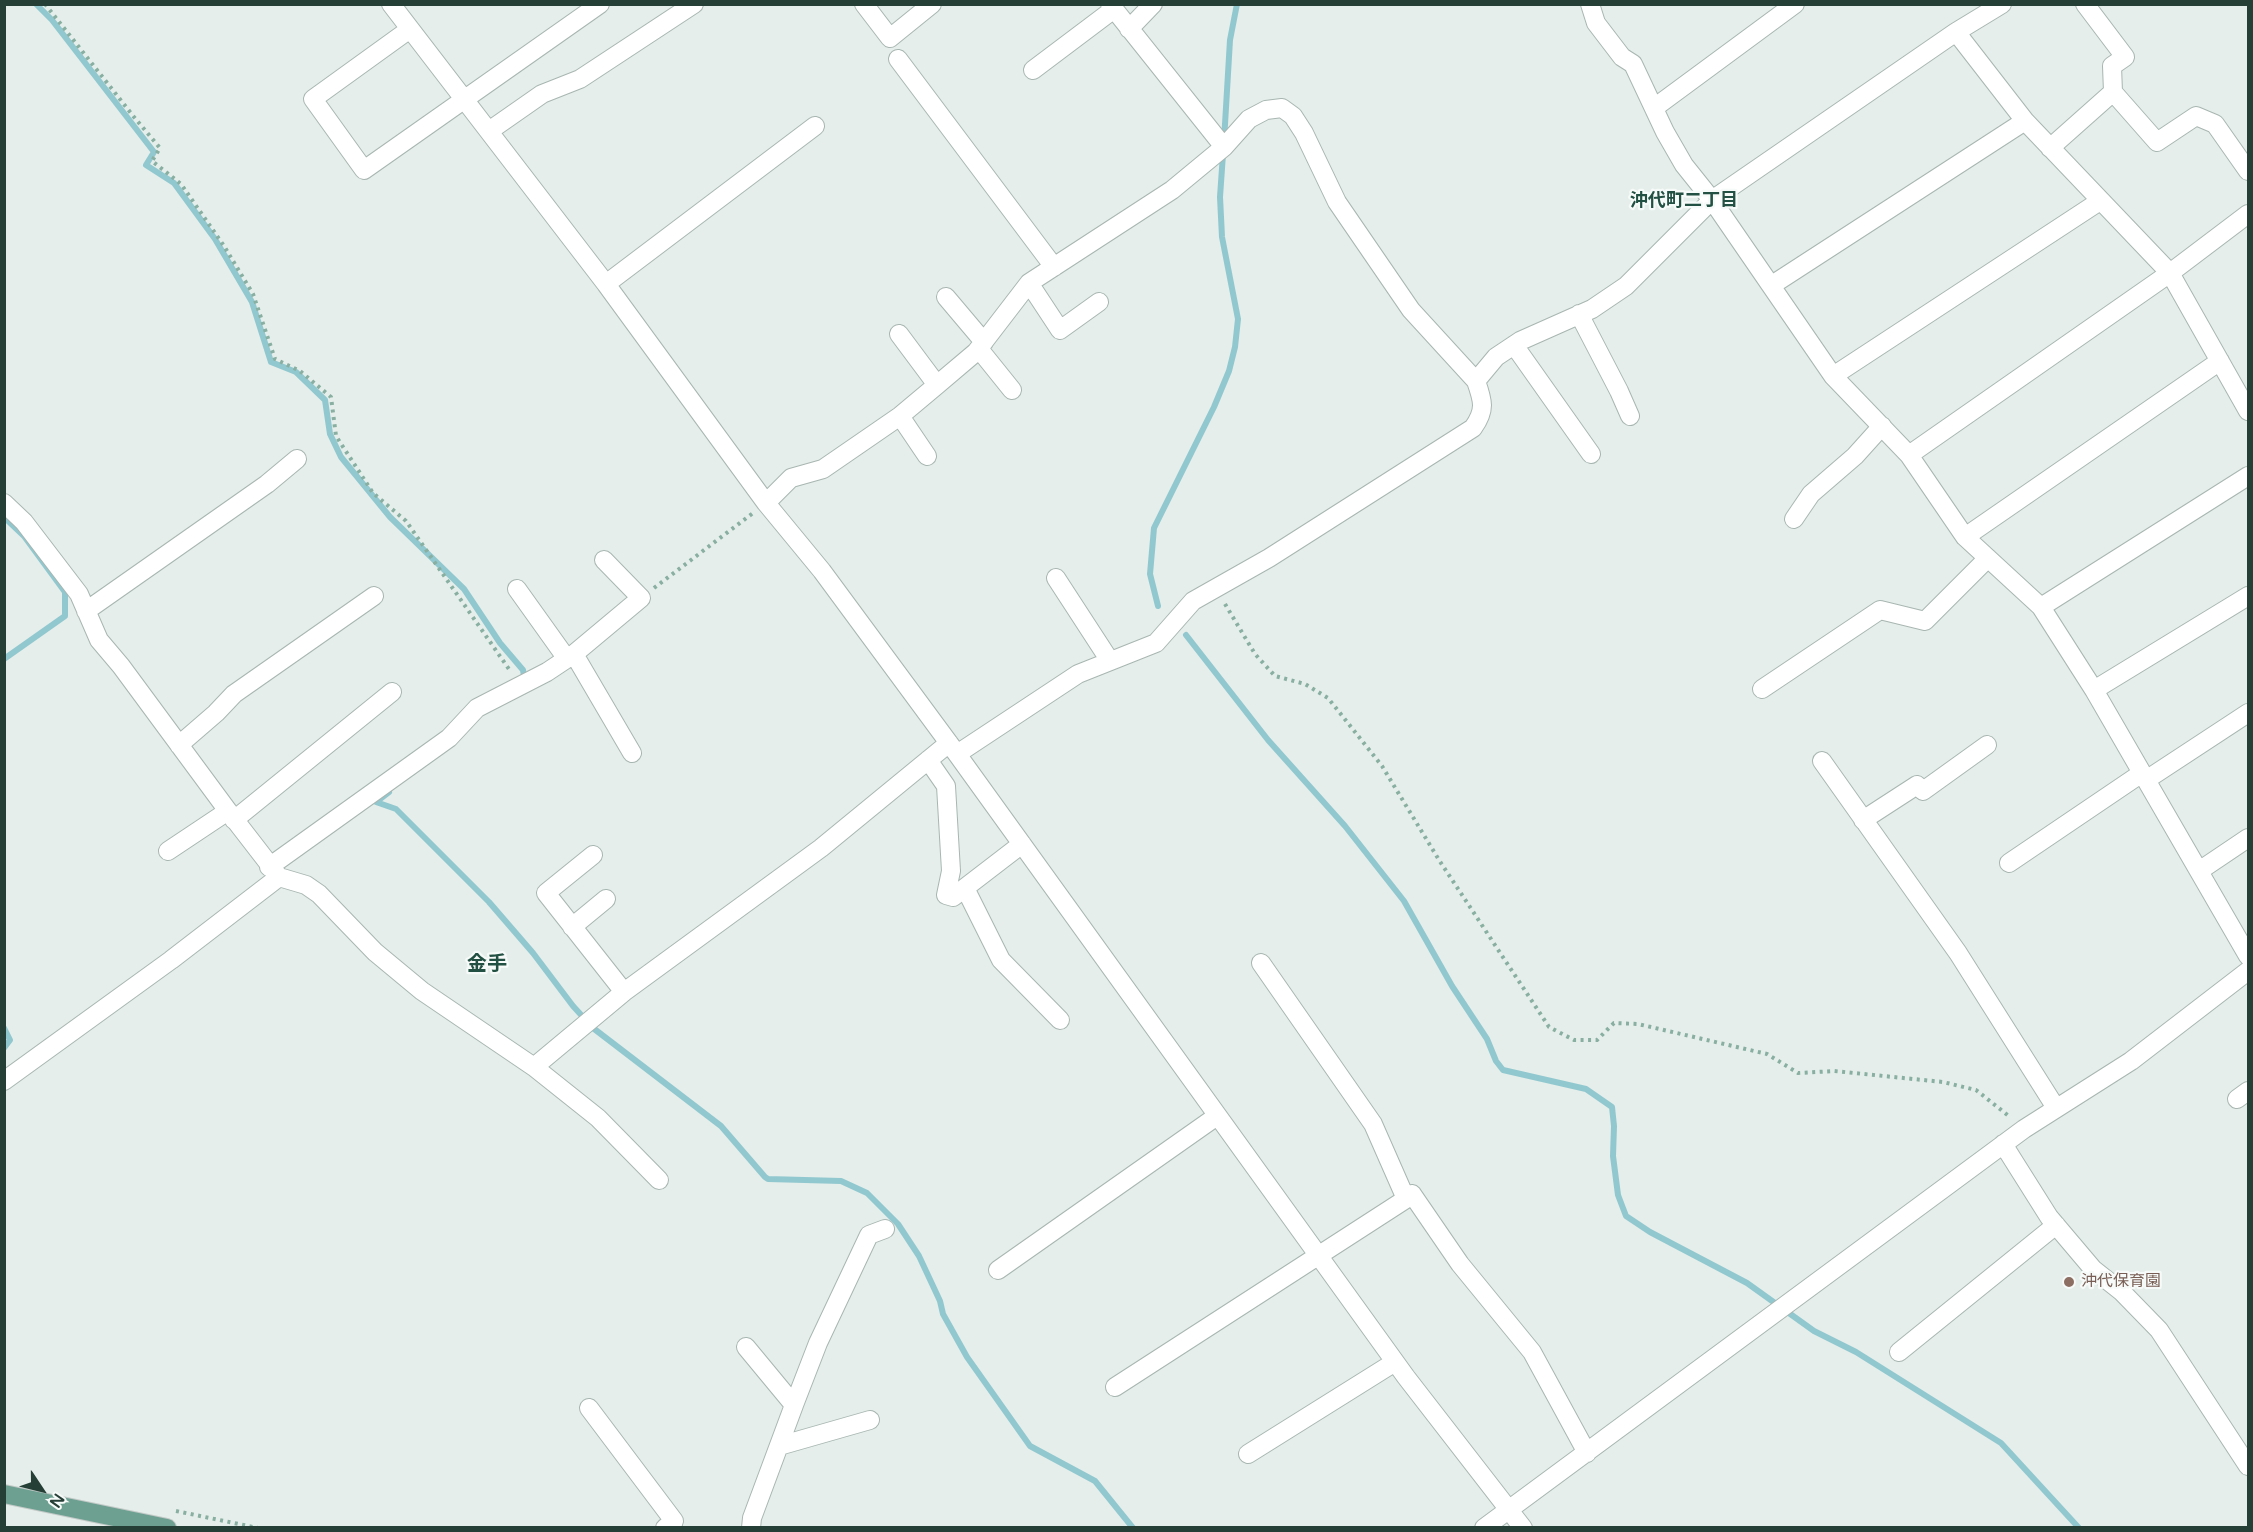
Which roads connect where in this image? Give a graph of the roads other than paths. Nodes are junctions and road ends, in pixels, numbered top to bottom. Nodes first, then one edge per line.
1 (600, 4) edge
2 (694, 4) edge
3 (864, 4) edge
4 (932, 4) edge
5 (1153, 4) edge
6 (1590, 4) edge
7 (1795, 4) edge
8 (2002, 4) edge
9 (2085, 4) edge
10 (397, 7) edge
11 (1112, 7) edge
12 (1129, 29) junction
13 (410, 30) junction
14 (1956, 32) junction
15 (898, 59) dead end
16 (1033, 70) dead end
17 (2113, 92) junction
18 (464, 99) junction
19 (1654, 108) junction
20 (2025, 121) junction
21 (815, 126) dead end
22 (489, 131) junction
23 (1224, 147) junction
24 (2050, 148) junction
25 (2248, 171) edge
26 (1712, 200) junction
27 (2100, 201) junction
28 (2248, 213) edge
29 (1054, 267) junction
30 (2170, 273) junction
31 (1029, 283) junction
32 (606, 284) junction
33 (1772, 285) junction
34 (946, 297) dead end
35 (1098, 302) dead end
36 (1579, 314) junction
37 (899, 334) dead end
38 (982, 345) junction
39 (1515, 345) junction
40 (2220, 361) junction
41 (1833, 375) junction
42 (1476, 381) junction
43 (937, 385) junction
44 (1012, 390) dead end
45 (2248, 411) edge
46 (900, 416) junction
47 (1630, 416) dead end
48 (1882, 426) junction
49 (1592, 454) dead end
50 (1909, 455) junction
51 (927, 456) dead end
52 (297, 459) dead end
53 (2248, 476) edge
54 (4, 503) edge
55 (766, 503) junction
56 (1794, 519) dead end
57 (1965, 537) junction
58 (1988, 558) junction
59 (604, 560) dead end
60 (1056, 578) dead end
61 (517, 589) dead end
62 (374, 596) dead end
63 (2248, 596) edge
64 (2041, 607) junction
65 (86, 611) junction
66 (571, 656) junction
67 (1110, 661) junction
68 (1762, 689) dead end
69 (2094, 690) junction
70 (392, 692) dead end
71 (2248, 713) edge
72 (179, 745) junction
73 (1987, 745) dead end
74 (953, 749) junction
75 (632, 753) dead end
76 (928, 760) junction
77 (1822, 761) dead end
78 (2144, 776) junction
79 (231, 816) junction
80 (1863, 820) junction
81 (2248, 838) edge
82 (1022, 844) junction
83 (168, 851) dead end
84 (593, 855) dead end
85 (2009, 863) dead end
86 (2199, 871) junction
87 (274, 872) junction
88 (965, 888) junction
89 (606, 898) dead end
90 (572, 927) junction
91 (2248, 956) edge
92 (1261, 963) dead end
93 (2248, 971) edge
94 (624, 992) junction
95 (1060, 1020) dead end
96 (534, 1067) junction
97 (4, 1081) edge
98 (2056, 1108) junction
99 (1217, 1116) junction
100 (2003, 1144) junction
101 (659, 1180) dead end
102 (1406, 1199) junction
103 (2056, 1225) junction
104 (885, 1229) dead end
105 (1319, 1257) junction
106 (998, 1270) dead end
107 (746, 1347) dead end
108 (1899, 1352) dead end
109 (1395, 1362) junction
110 (1115, 1387) dead end
111 (794, 1405) junction
112 (589, 1408) dead end
113 (870, 1420) dead end
114 (779, 1446) junction
115 (1587, 1452) junction
116 (1248, 1454) dead end
117 (2248, 1466) edge
118 (4, 1494) edge
119 (1509, 1510) junction
120 (167, 1527) edge
121 (665, 1527) edge
122 (751, 1527) edge
123 (1484, 1527) edge
124 (1523, 1527) edge

1 - 18 street
2 - 22 street
3 - 4 street
5 - 12 street
6 - 19 street
7 - 19 street
8 - 14 street
9 - 17 street
10 - 13 street
11 - 12 street
11 - 16 street
12 - 23 street
13 - 18 street
13 - 18 street
14 - 20 street
14 - 26 street
15 - 29 street
17 - 24 street
17 - 25 street
18 - 22 street
19 - 26 street
20 - 24 street
20 - 33 street
21 - 32 street
22 - 32 street
23 - 29 street
23 - 42 street
24 - 27 street
26 - 33 street
26 - 36 street
27 - 30 street
27 - 41 street
28 - 30 street
29 - 31 street
30 - 40 street
30 - 50 street
31 - 35 street
31 - 38 street
32 - 55 street
33 - 41 street
34 - 38 street
36 - 39 street
36 - 47 street
37 - 43 street
38 - 43 street
38 - 44 street
39 - 42 street
39 - 49 street
40 - 45 street
40 - 57 street
41 - 48 street
42 - 67 street
43 - 46 street
46 - 51 street
46 - 55 street
48 - 50 street
48 - 56 street
50 - 57 street
52 - 65 street
53 - 64 street
54 - 65 street
55 - 74 street
57 - 58 street
58 - 64 street
58 - 68 street
59 - 66 street
60 - 67 street
61 - 66 street
62 - 72 street
63 - 69 street
64 - 69 street
65 - 72 street
66 - 75 street
66 - 87 street
67 - 74 street
69 - 78 street
70 - 79 street
71 - 78 street
72 - 79 street
73 - 80 street
74 - 76 street
74 - 82 street
76 - 88 street
76 - 94 street
77 - 80 street
78 - 85 street
78 - 86 street
79 - 83 street
79 - 87 street
80 - 98 street
81 - 86 street
82 - 88 street
82 - 99 street
84 - 90 street
86 - 91 street
87 - 96 street
87 - 97 street
88 - 95 street
89 - 90 street
90 - 94 street
92 - 102 street
93 - 98 street
94 - 96 street
96 - 101 street
98 - 100 street
99 - 105 street
99 - 106 street
100 - 103 street
100 - 115 street
102 - 105 street
102 - 115 street
103 - 108 street
103 - 117 street
104 - 111 street
105 - 109 street
105 - 110 street
107 - 111 street
109 - 116 street
109 - 119 street
111 - 114 street
112 - 121 street
113 - 114 street
114 - 122 street
115 - 119 street
118 - 120 main road
119 - 123 street
119 - 124 street

